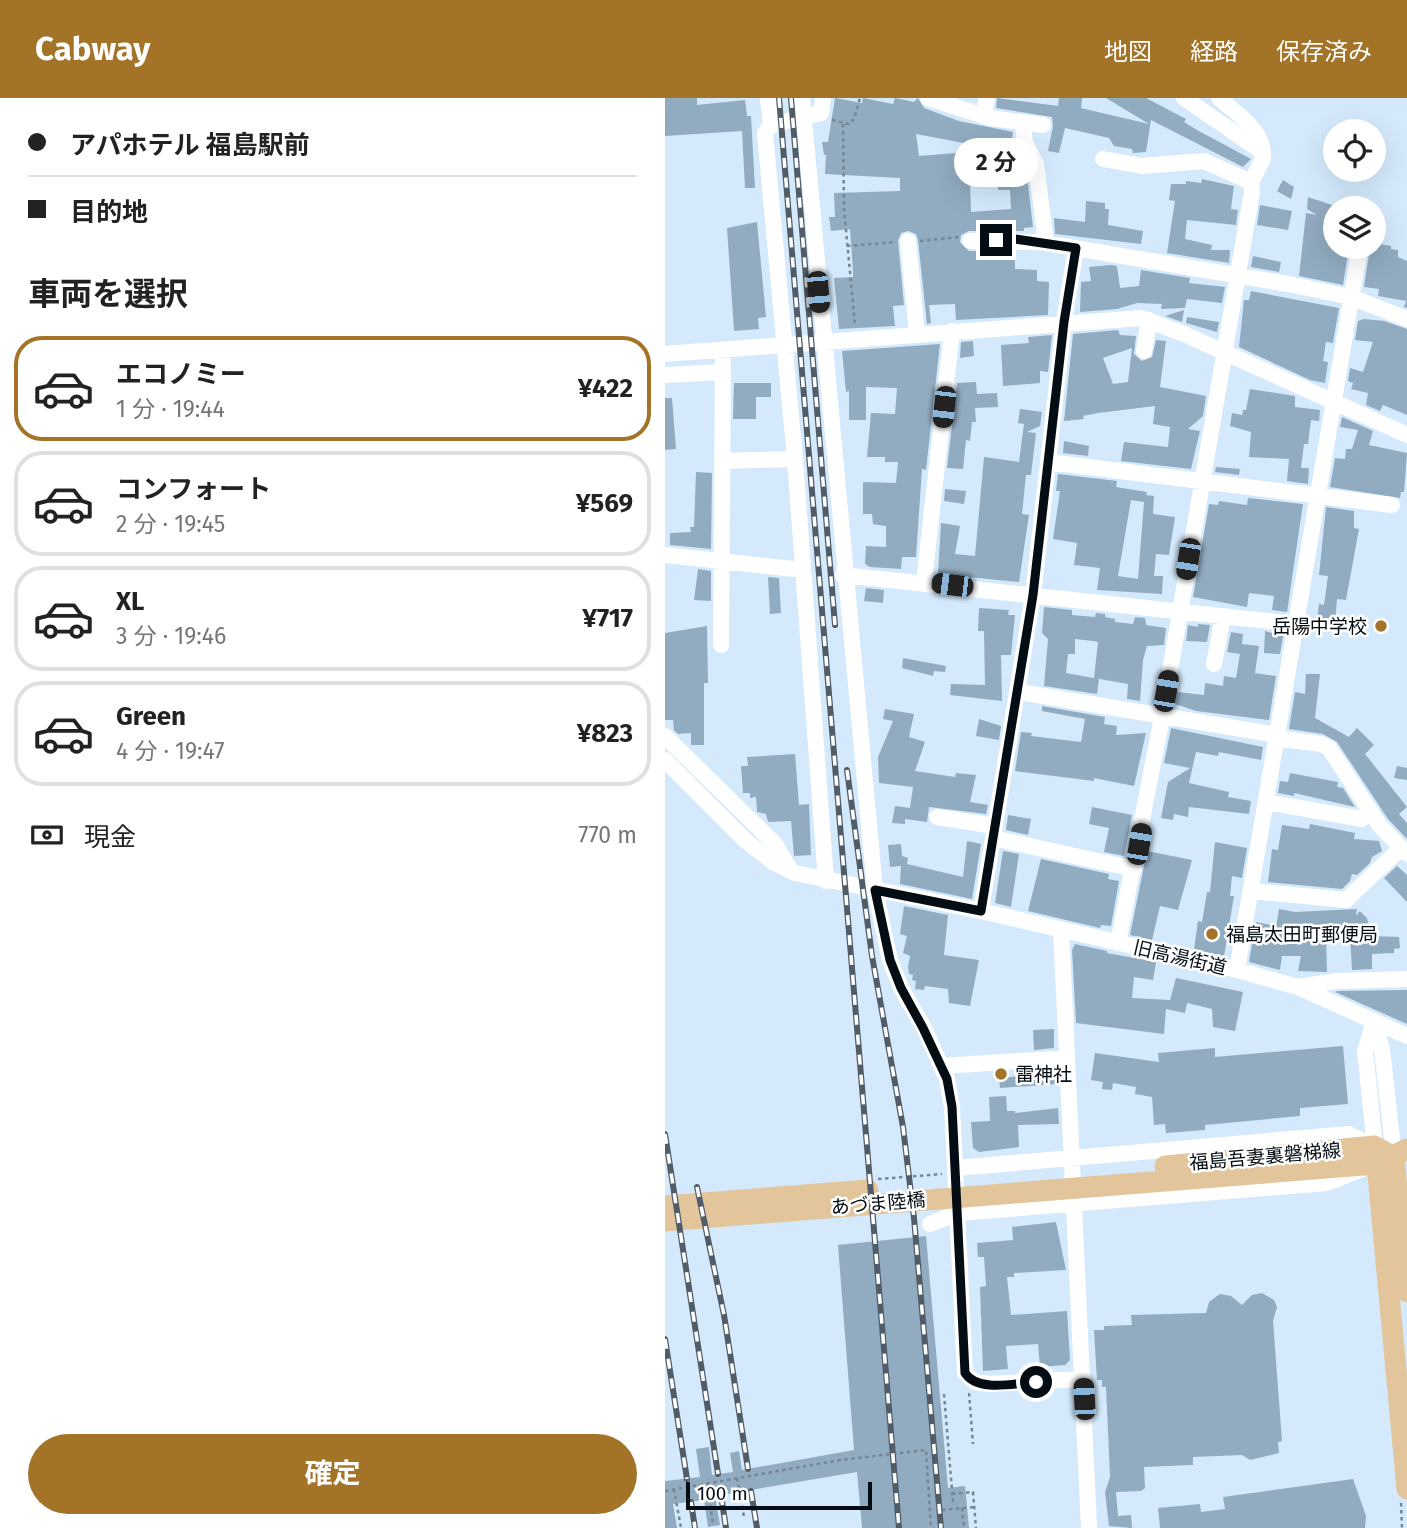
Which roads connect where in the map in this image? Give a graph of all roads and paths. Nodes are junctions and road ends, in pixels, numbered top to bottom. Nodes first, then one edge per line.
1 (768, 98) edge
2 (801, 98) edge
3 (860, 98) edge
4 (928, 98) edge
5 (987, 98) edge
6 (1184, 98) edge
7 (1219, 98) edge
8 (822, 105) edge
9 (803, 115) junction
10 (983, 116) junction
11 (843, 124) junction
12 (1023, 124) junction
13 (771, 125) junction
14 (1043, 125) dead end
15 (1103, 159) dead end
16 (1263, 159) junction
17 (1251, 182) junction
18 (970, 241) dead end
19 (908, 242) dead end
20 (1046, 243) junction
21 (1076, 248) junction
22 (1358, 259) edge
23 (1237, 276) junction
24 (1351, 296) junction
25 (1407, 319) edge
26 (1149, 320) junction
27 (1064, 322) junction
28 (953, 331) junction
29 (917, 334) junction
30 (856, 339) junction
31 (823, 343) junction
32 (782, 346) junction
33 (723, 351) junction
34 (1144, 351) dead end
35 (1223, 352) junction
36 (665, 354) edge
37 (722, 372) junction
38 (665, 375) edge
39 (1332, 401) junction
40 (1407, 435) edge
41 (795, 459) junction
42 (722, 461) junction
43 (1048, 462) junction
44 (1201, 481) junction
45 (1317, 495) junction
46 (1392, 505) dead end
47 (665, 555) edge
48 (721, 561) junction
49 (803, 570) junction
50 (843, 575) junction
51 (925, 582) junction
52 (1033, 595) junction
53 (1180, 611) junction
54 (1223, 616) junction
55 (1296, 624) junction
56 (721, 645) dead end
57 (1214, 664) dead end
58 (1019, 692) junction
59 (1162, 717) junction
60 (665, 736) edge
61 (1276, 737) junction
62 (665, 760) edge
63 (1266, 802) junction
64 (937, 817) dead end
65 (1362, 820) dead end
66 (994, 832) junction
67 (1404, 851) edge
68 (1134, 869) junction
69 (791, 871) junction
70 (826, 881) junction
71 (875, 890) junction
72 (1251, 891) junction
73 (981, 911) junction
74 (1061, 929) junction
75 (1118, 943) junction
76 (1237, 970) junction
77 (1407, 979) edge
78 (1298, 987) junction
79 (1374, 1021) junction
80 (1407, 1036) edge
81 (1067, 1058) junction
82 (941, 1066) junction
83 (1388, 1154) edge
84 (1072, 1156) junction
85 (955, 1168) junction
86 (1133, 1175) junction
87 (1074, 1204) junction
88 (665, 1206) edge
89 (958, 1213) junction
90 (665, 1221) edge
91 (930, 1224) dead end
92 (1407, 1292) edge
93 (1083, 1379) junction
94 (969, 1392) dead end
95 (944, 1394) dead end
96 (973, 1444) dead end
97 (737, 1478) junction
98 (707, 1483) junction
99 (674, 1489) junction
100 (1407, 1489) edge
101 (665, 1491) edge
102 (952, 1494) junction
103 (953, 1502) dead end
104 (974, 1507) junction
105 (962, 1508) junction
106 (942, 1510) dead end
107 (744, 1517) dead end
108 (713, 1524) dead end
109 (681, 1528) edge
110 (932, 1528) edge
111 (964, 1528) edge
112 (976, 1528) edge
113 (1089, 1528) edge

1 - 13 street
2 - 9 street
3 - 11 path
4 - 10 street
5 - 10 street
6 - 16 street
7 - 16 street
8 - 9 street
8 - 11 path
9 - 13 street
9 - 31 street
10 - 12 street
11 - 30 path
12 - 14 street
12 - 20 street
13 - 32 street
15 - 17 street
16 - 17 street
17 - 23 street
18 - 20 street
19 - 29 street
20 - 21 street
21 - 23 street
21 - 27 street
22 - 24 street
23 - 24 street
23 - 35 street
24 - 25 street
24 - 39 street
26 - 27 street
26 - 34 street
26 - 35 street
27 - 28 street
27 - 43 street
28 - 29 street
28 - 51 street
29 - 30 street
30 - 31 street
31 - 32 street
31 - 50 street
32 - 33 street
32 - 41 street
33 - 36 street
33 - 37 street
35 - 39 street
35 - 44 street
37 - 38 street
37 - 42 street
39 - 40 street
39 - 45 street
41 - 42 street
41 - 49 street
42 - 48 street
43 - 44 street
43 - 52 street
44 - 45 street
44 - 53 street
45 - 46 street
45 - 55 street
47 - 48 street
48 - 49 street
48 - 56 street
49 - 70 street
50 - 51 street
50 - 71 street
51 - 52 street
52 - 53 street
52 - 58 street
53 - 54 street
53 - 59 street
54 - 55 street
54 - 57 street
55 - 61 street
58 - 59 street
58 - 66 street
59 - 61 street
59 - 68 street
60 - 69 street
61 - 63 street
61 - 67 street
62 - 69 street, 旧高湯街道
63 - 65 street
63 - 72 street
64 - 66 street
66 - 68 street
66 - 73 street
67 - 72 street
68 - 75 street
69 - 70 street, 旧高湯街道
70 - 71 street, 旧高湯街道
71 - 73 street, 旧高湯街道
71 - 82 street
72 - 76 street
73 - 74 street, 旧高湯街道
74 - 75 street, 旧高湯街道
74 - 81 street
75 - 76 street, 旧高湯街道
76 - 78 street, 旧高湯街道
77 - 78 street
78 - 79 street, 旧高湯街道
79 - 80 street, 旧高湯街道
79 - 83 street
79 - 83 street
81 - 82 street
81 - 84 street
82 - 85 street
83 - 84 street
83 - 86 main road, 福島吾妻裏磐梯線
83 - 87 street
83 - 92 main road
83 - 100 main road
84 - 85 street
84 - 87 street
85 - 89 street
86 - 88 main road, あづま陸橋
86 - 90 main road, あづま陸橋
87 - 89 street
87 - 93 street
89 - 91 street
89 - 93 street
93 - 113 street
94 - 96 path
95 - 102 path
97 - 98 path
97 - 107 path
97 - 110 path
98 - 99 path
98 - 108 path
99 - 101 path
99 - 109 path
102 - 103 path
102 - 104 path
104 - 105 path
104 - 112 path
105 - 106 path
105 - 111 path

